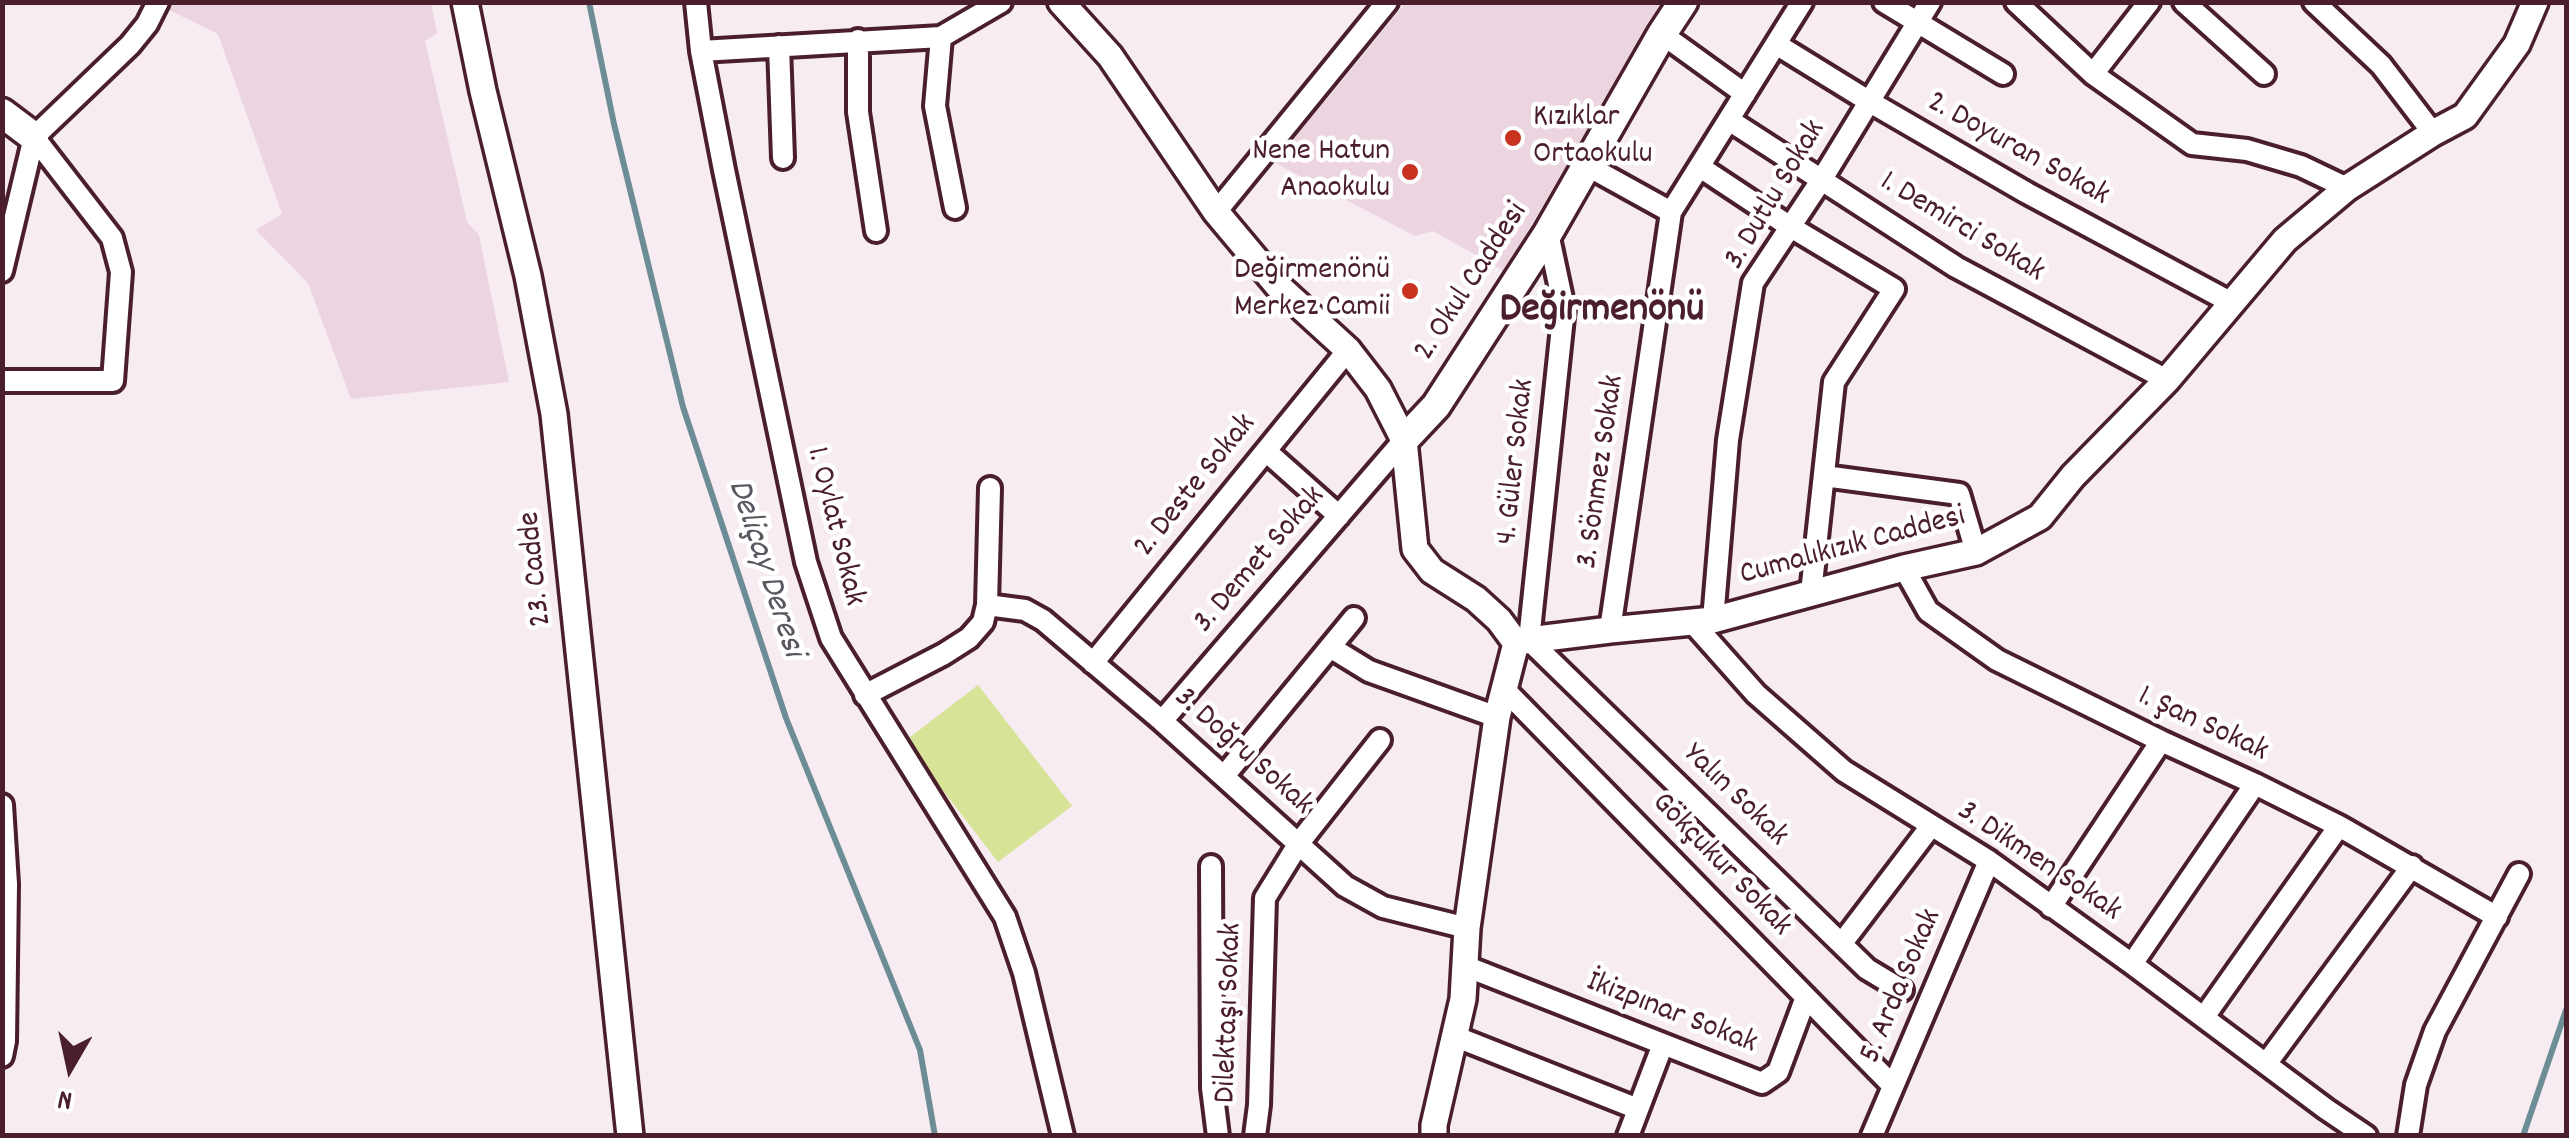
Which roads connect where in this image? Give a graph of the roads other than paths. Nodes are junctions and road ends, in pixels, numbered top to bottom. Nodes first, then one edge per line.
1 (158, 2) edge
2 (465, 2) edge
3 (696, 2) edge
4 (1001, 2) edge
5 (1061, 2) edge
6 (1683, 2) edge
7 (1802, 2) edge
8 (1884, 2) edge
9 (1930, 2) edge
10 (2149, 2) edge
11 (2184, 2) edge
12 (2314, 2) edge
13 (2536, 2) edge
14 (1380, 5) edge
15 (2030, 7) edge
16 (1919, 21) junction
17 (1662, 34) junction
18 (941, 37) junction
19 (858, 40) junction
20 (1776, 44) junction
21 (779, 46) junction
22 (701, 50) junction
23 (2003, 74) dead end
24 (2093, 74) junction
25 (2264, 74) dead end
26 (1744, 94) junction
27 (1870, 102) junction
28 (2, 113) edge
29 (1729, 120) junction
30 (2433, 133) junction
31 (34, 137) junction
32 (783, 158) dead end
33 (1586, 166) junction
34 (1700, 167) junction
35 (1822, 179) junction
36 (2347, 188) junction
37 (955, 208) dead end
38 (1216, 212) junction
39 (1671, 212) junction
40 (1789, 226) junction
41 (876, 231) dead end
42 (1548, 233) junction
43 (2, 271) edge
44 (2232, 303) junction
45 (1348, 350) junction
46 (2167, 380) junction
47 (2, 381) edge
48 (1404, 440) junction
49 (1266, 451) junction
50 (1824, 476) junction
51 (990, 488) dead end
52 (1339, 516) junction
53 (1976, 552) junction
54 (1904, 568) junction
55 (1811, 593) junction
56 (988, 606) junction
57 (1354, 618) dead end
58 (1702, 621) junction
59 (1610, 630) junction
60 (1523, 642) junction
61 (1330, 647) junction
62 (1093, 662) junction
63 (1504, 689) junction
64 (866, 696) junction
65 (1497, 717) junction
66 (1162, 721) junction
67 (1380, 740) dead end
68 (2161, 742) junction
69 (1224, 776) junction
70 (2254, 784) junction
71 (2, 806) edge
72 (1931, 826) junction
73 (2339, 826) junction
74 (1299, 843) junction
75 (1989, 861) junction
76 (1212, 866) dead end
77 (2412, 866) junction
78 (2519, 874) dead end
79 (5, 883) edge
80 (2051, 908) junction
81 (2496, 917) junction
82 (1467, 928) junction
83 (1842, 944) junction
84 (2132, 964) junction
85 (1465, 966) junction
86 (1902, 990) dead end
87 (1806, 997) junction
88 (2204, 1018) junction
89 (1454, 1036) junction
90 (1662, 1044) junction
91 (2, 1056) edge
92 (2266, 1064) junction
93 (1893, 1086) junction
94 (1638, 1109) junction
95 (630, 1136) edge
96 (1063, 1136) edge
97 (1218, 1136) edge
98 (1255, 1136) edge
99 (1434, 1136) edge
100 (1628, 1136) edge
101 (1872, 1136) edge
102 (2366, 1136) edge
103 (2408, 1136) edge

1 - 31 street
2 - 95 street, 23. Cadde
3 - 22 street, 1. Oylat Sokak
4 - 18 street
5 - 38 street
6 - 17 main road, 2. Okul Caddesi
7 - 20 street, 3. Sönmez Sokak
8 - 16 street
9 - 16 street, 3. Dutlu Sokak
10 - 24 street
11 - 25 street
12 - 30 street
13 - 30 street, Cumalıkızık Caddesi
14 - 38 street
15 - 24 street
16 - 23 street
16 - 27 street, 3. Dutlu Sokak
17 - 26 street
17 - 33 main road, 2. Okul Caddesi
18 - 19 street
18 - 37 street
19 - 21 street
19 - 41 street
20 - 26 street, 3. Sönmez Sokak
20 - 27 street, 2. Doyuran Sokak
21 - 22 street
21 - 32 street
22 - 64 street, 1. Oylat Sokak
24 - 36 street
26 - 29 street, 3. Sönmez Sokak
27 - 35 street, 3. Dutlu Sokak
27 - 44 street, 2. Doyuran Sokak
28 - 31 main road
29 - 34 street, 3. Sönmez Sokak
29 - 35 street, 1. Demirci Sokak
30 - 36 street, Cumalıkızık Caddesi
31 - 43 street
31 - 47 street
33 - 39 street
33 - 42 main road, 2. Okul Caddesi
34 - 39 street, 3. Sönmez Sokak
34 - 40 street
35 - 40 street, 3. Dutlu Sokak
35 - 46 street, 1. Demirci Sokak
36 - 44 street, Cumalıkızık Caddesi
38 - 45 street
39 - 59 street, 3. Sönmez Sokak
40 - 50 street
40 - 58 street, 3. Dutlu Sokak
42 - 48 main road, 2. Okul Caddesi
42 - 60 street, 4. Güler Sokak
44 - 46 street, Cumalıkızık Caddesi
45 - 48 street
45 - 49 street, 2. Deste Sokak
46 - 53 street, Cumalıkızık Caddesi
48 - 52 street, 3. Demet Sokak
48 - 60 street
49 - 52 street
49 - 62 street, 2. Deste Sokak
50 - 53 street
50 - 55 street
51 - 56 street
52 - 66 street, 3. Demet Sokak
53 - 54 street, Cumalıkızık Caddesi
54 - 55 street, Cumalıkızık Caddesi
54 - 68 street, 1. Şan Sokak
55 - 58 street, Cumalıkızık Caddesi
56 - 62 street, 3. Doğru Sokak
56 - 64 street
57 - 61 street
58 - 59 street, Cumalıkızık Caddesi
58 - 72 street, 3. Dikmen Sokak
59 - 60 street, Cumalıkızık Caddesi
60 - 63 street
60 - 83 street, Yalın Sokak
61 - 65 street
61 - 69 street
62 - 66 street, 3. Doğru Sokak
63 - 65 street
63 - 87 street, Gökçukur Sokak
64 - 96 street, 1. Oylat Sokak
65 - 82 street
66 - 69 street, 3. Doğru Sokak
67 - 74 street, Dilektaşı Sokak
68 - 70 street, 1. Şan Sokak
68 - 80 street
69 - 74 street, 3. Doğru Sokak
70 - 73 street, 1. Şan Sokak
70 - 84 street
71 - 79 street
72 - 75 street, 3. Dikmen Sokak
72 - 83 street
73 - 77 street, 1. Şan Sokak
73 - 88 street
74 - 82 street, 3. Doğru Sokak
74 - 98 street, Dilektaşı Sokak
75 - 80 street, 3. Dikmen Sokak
75 - 93 street, 5. Arda Sokak
76 - 97 street
77 - 81 street, 1. Şan Sokak
77 - 92 street
78 - 81 street
79 - 91 street
80 - 84 street, 3. Dikmen Sokak
81 - 103 street
82 - 85 street
83 - 86 street, Yalın Sokak
84 - 88 street, 3. Dikmen Sokak
85 - 89 street
85 - 90 street, İkizpınar Sokak
87 - 90 street, İkizpınar Sokak
87 - 93 street, Gökçukur Sokak
88 - 92 street, 3. Dikmen Sokak
89 - 94 street
89 - 99 street
90 - 94 street
92 - 102 street, 3. Dikmen Sokak
93 - 101 street, 5. Arda Sokak
94 - 100 street

